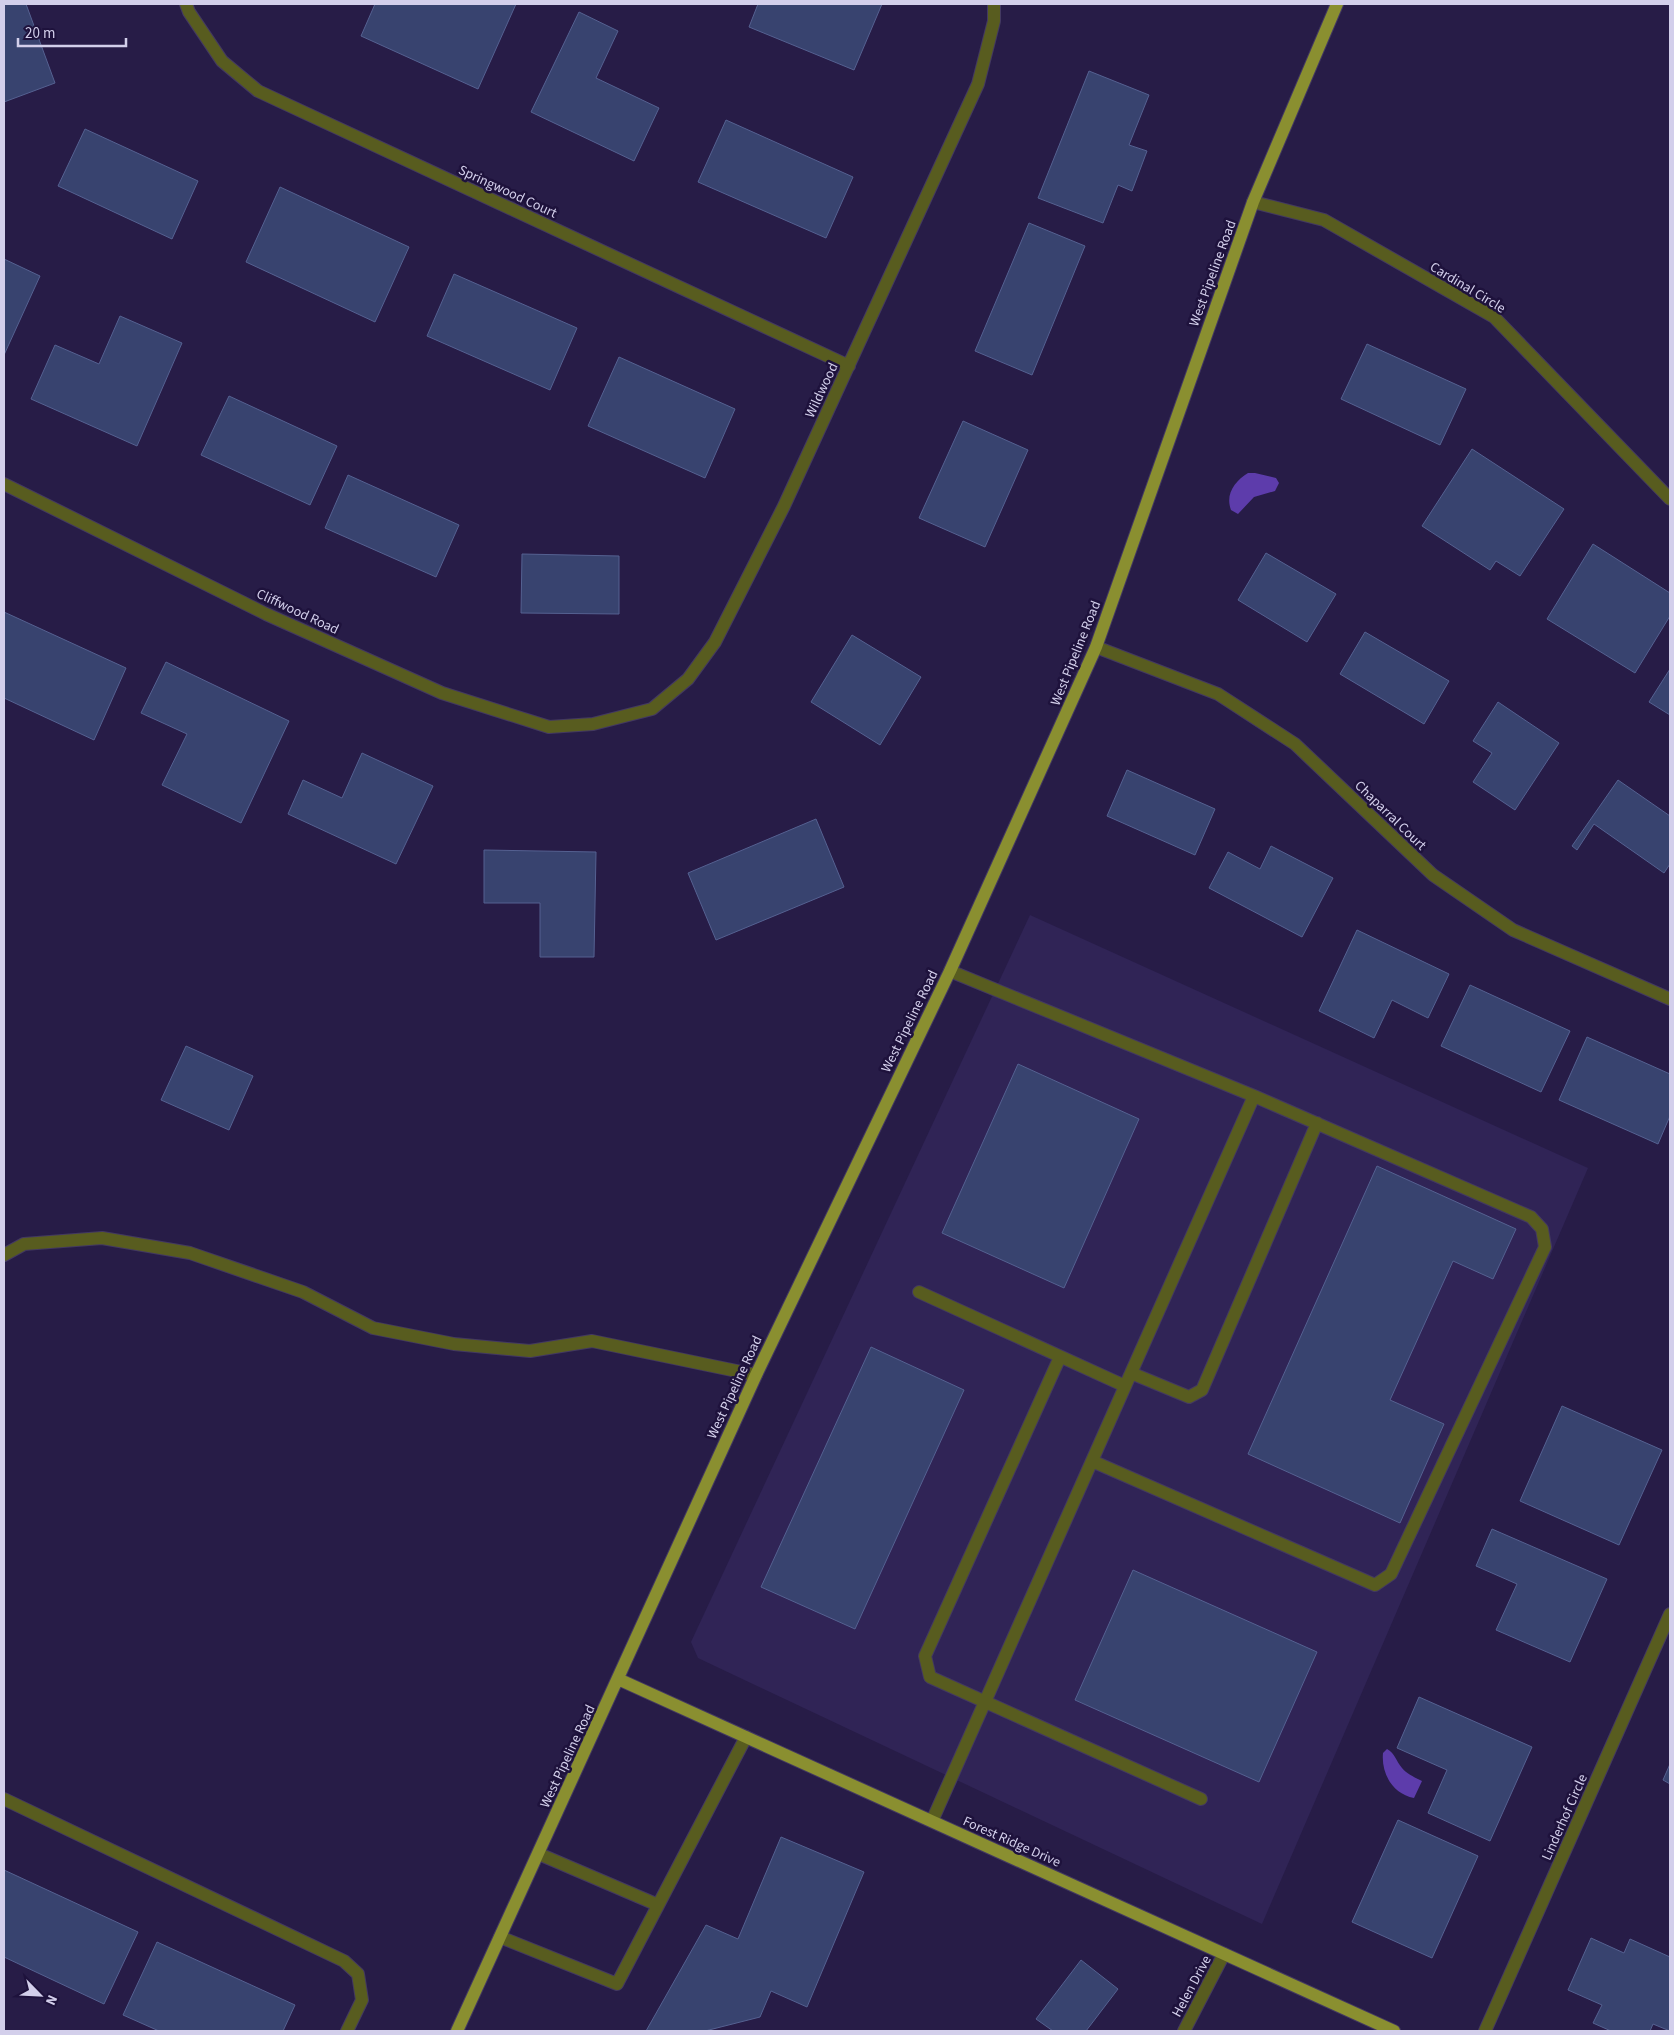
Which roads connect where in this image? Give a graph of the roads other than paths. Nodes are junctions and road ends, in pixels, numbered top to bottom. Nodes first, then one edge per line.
1 (186, 4) edge
2 (994, 4) edge
3 (1337, 4) edge
4 (1253, 202) junction
5 (849, 366) junction
6 (4, 484) edge
7 (1670, 499) edge
8 (1096, 647) junction
9 (593, 724) joint
10 (950, 971) junction
11 (1670, 1000) edge
12 (1254, 1096) junction
13 (1317, 1123) junction
14 (4, 1255) edge
15 (919, 1292) dead end
16 (1060, 1357) junction
17 (1130, 1374) junction
18 (756, 1375) junction
19 (1125, 1386) junction
20 (1092, 1461) junction
21 (1670, 1614) edge
22 (618, 1679) junction
23 (984, 1703) junction
24 (746, 1737) junction
25 (4, 1799) edge
26 (1201, 1799) dead end
27 (932, 1821) junction
28 (539, 1854) junction
29 (658, 1905) junction
30 (500, 1937) junction
31 (1224, 1954) junction
32 (348, 2031) edge
33 (457, 2031) edge
34 (1184, 2031) edge
35 (1394, 2031) edge
36 (1485, 2031) edge

1 - 5 street, Springwood Court
2 - 5 street, Wildwood
3 - 4 main road, West Pipeline Road
4 - 7 street, Cardinal Circle
4 - 8 main road, West Pipeline Road
5 - 9 street, Wildwood
6 - 9 street, Cliffwood Road
8 - 10 main road, West Pipeline Road
8 - 11 street, Chaparral Court
10 - 12 street
10 - 18 main road, West Pipeline Road
12 - 13 street
12 - 17 street
13 - 17 street
13 - 20 street
14 - 18 street
15 - 16 street
16 - 19 street
16 - 23 street
17 - 19 street
18 - 22 main road, West Pipeline Road
19 - 20 street
20 - 23 street
21 - 36 street, Linderhof Circle
22 - 24 main road, Forest Ridge Drive
22 - 28 main road, West Pipeline Road
23 - 26 street
23 - 27 street
24 - 27 main road, Forest Ridge Drive
24 - 29 street
25 - 32 street
27 - 31 main road, Forest Ridge Drive
28 - 29 street
28 - 30 main road, West Pipeline Road
29 - 30 street
30 - 33 main road, West Pipeline Road
31 - 34 street, Helen Drive
31 - 35 main road, Forest Ridge Drive

